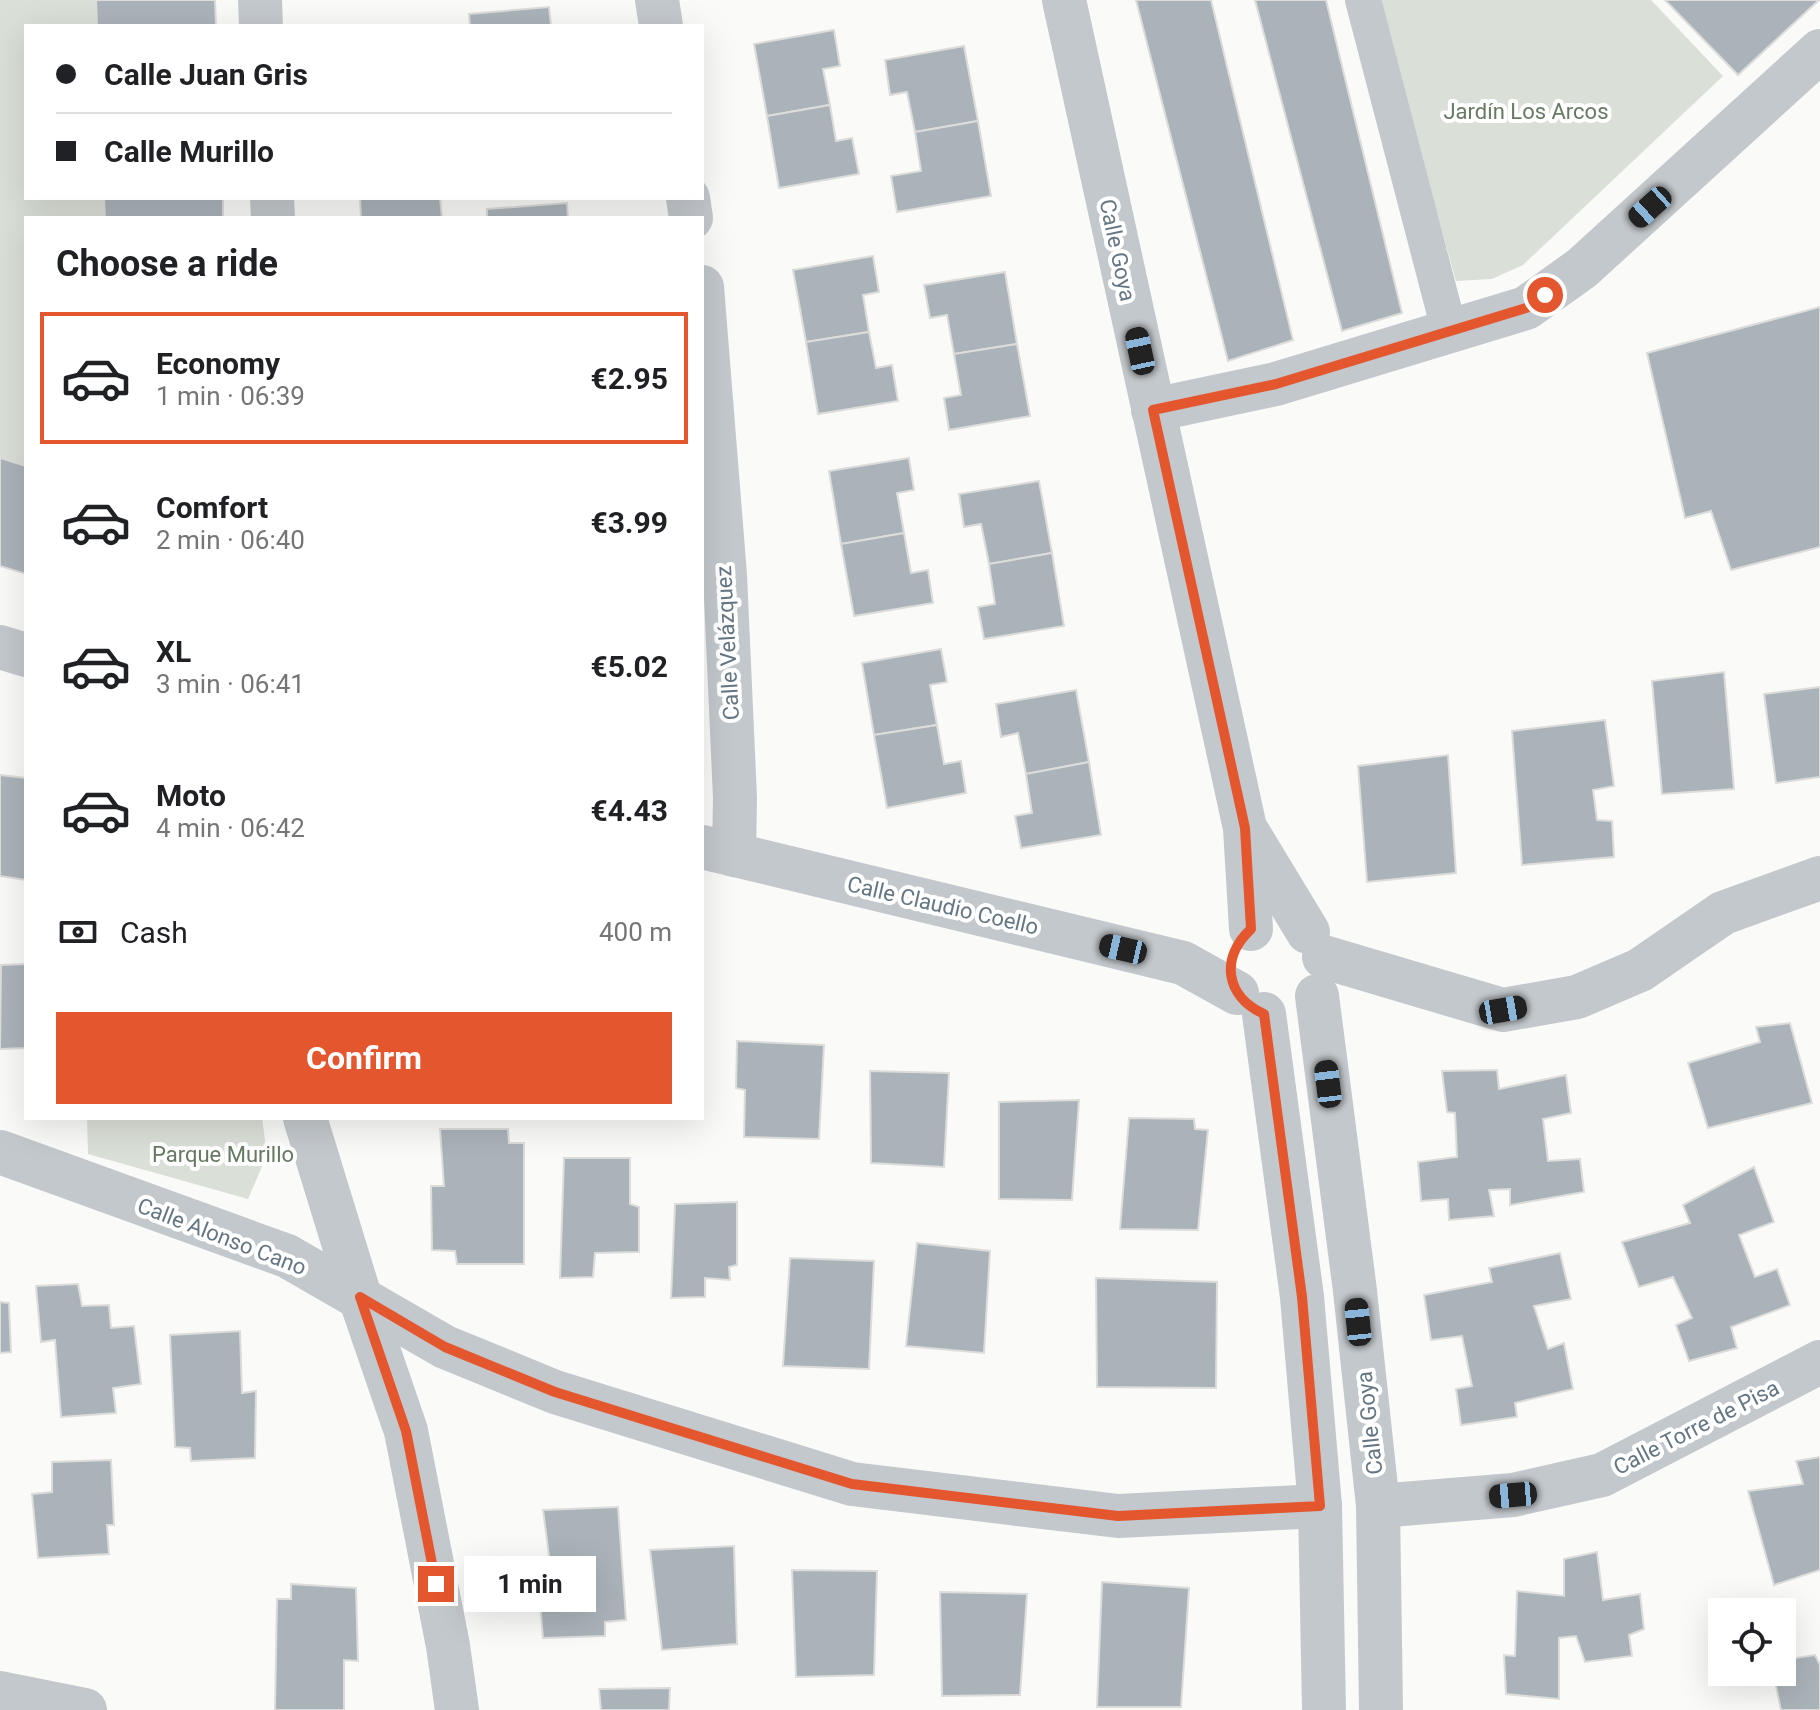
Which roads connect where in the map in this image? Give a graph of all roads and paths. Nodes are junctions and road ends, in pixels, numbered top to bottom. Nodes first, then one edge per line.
1 (260, 0) edge
2 (657, 0) edge
3 (1064, 0) edge
4 (1363, 0) edge
5 (261, 24) edge
6 (661, 24) edge
7 (1820, 51) edge
8 (704, 312) edge
9 (1450, 333) junction
10 (1153, 410) junction
11 (0, 647) edge
12 (24, 654) edge
13 (1245, 828) junction
14 (718, 851) edge
15 (1820, 878) edge
16 (1246, 934) junction
17 (1316, 961) junction
18 (1183, 963) junction
19 (1251, 1003) junction
20 (306, 1120) edge
21 (0, 1152) edge
22 (360, 1297) junction
23 (1820, 1362) edge
24 (1320, 1506) junction
25 (1378, 1506) junction
26 (0, 1693) edge
27 (85, 1710) edge
28 (457, 1710) edge
29 (1324, 1710) edge
30 (1381, 1710) edge

1 - 5 street
2 - 6 street
3 - 10 street, Calle Goya
4 - 9 street
7 - 9 street
8 - 14 street, Calle Velázquez
9 - 10 street
10 - 13 street, Calle Goya
11 - 12 street
13 - 16 street, Calle Goya
13 - 17 street, Calle Goya
14 - 18 street, Calle Claudio Coello
15 - 17 street
16 - 17 street
16 - 18 street
16 - 19 street
17 - 19 street
17 - 25 street, Calle Goya
18 - 19 street, Calle Claudio Coello
19 - 24 street
20 - 22 street
21 - 22 street, Calle Alonso Cano
22 - 24 street, Calle Alonso Cano
22 - 28 street
23 - 25 street, Calle Torre de Pisa
24 - 29 street
25 - 30 street, Calle Goya
26 - 27 street

